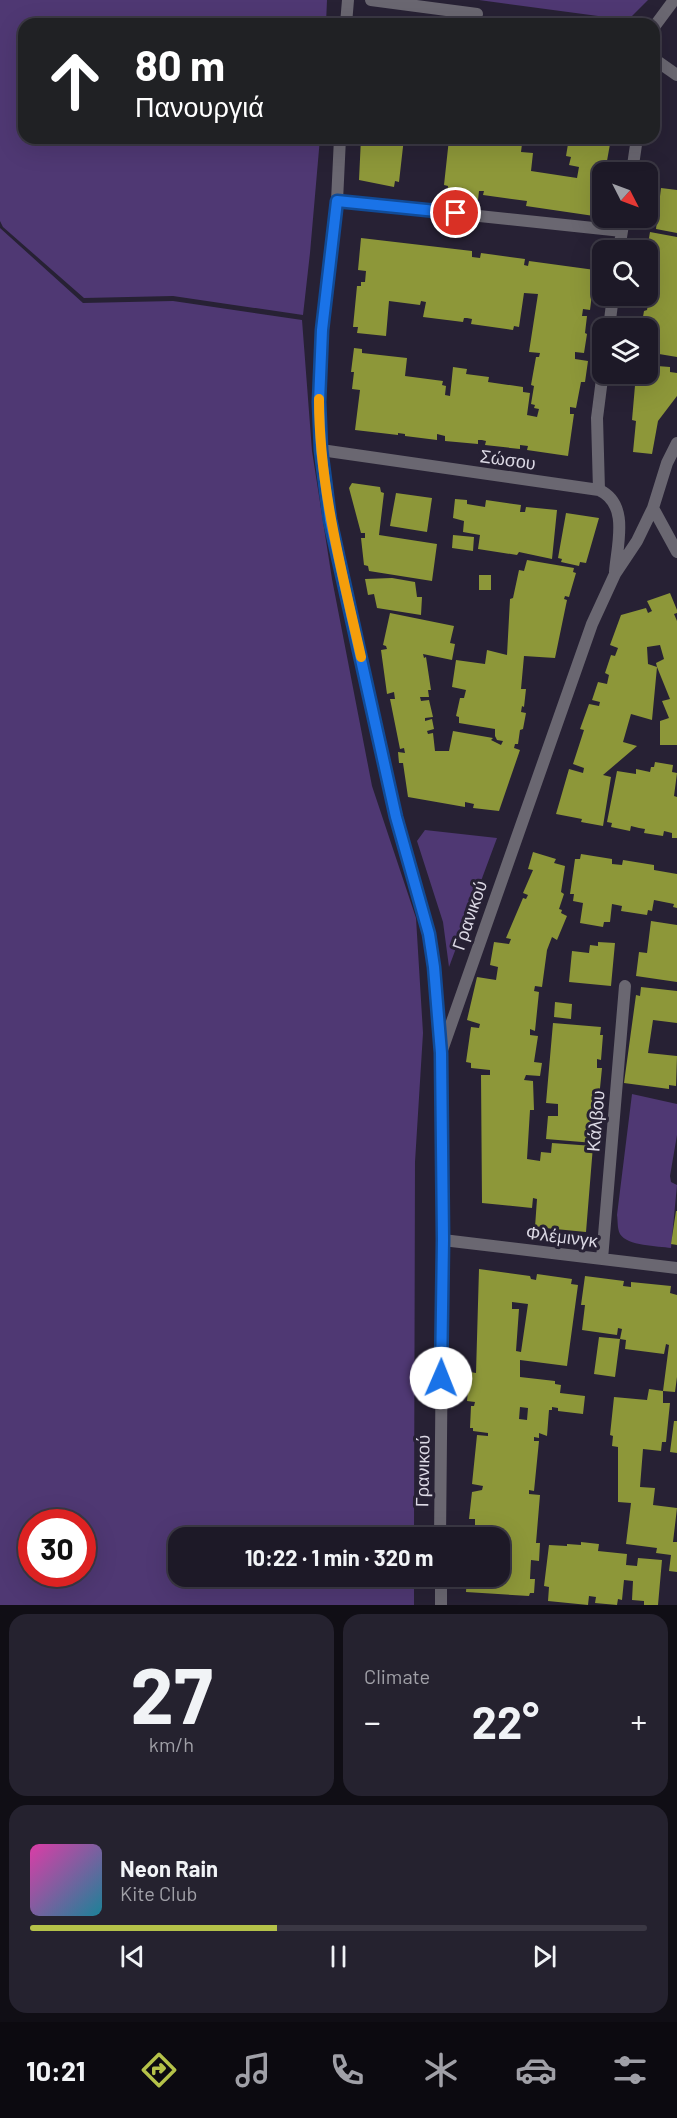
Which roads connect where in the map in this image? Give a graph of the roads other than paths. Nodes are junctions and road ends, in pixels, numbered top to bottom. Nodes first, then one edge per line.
1 (348, 0) edge
2 (371, 0) edge
3 (674, 0) edge
4 (477, 14) dead end
5 (346, 18) edge
6 (660, 19) edge
7 (660, 63) edge
8 (677, 75) edge
9 (340, 144) edge
10 (636, 144) edge
11 (633, 162) edge
12 (337, 201) junction
13 (622, 228) edge
14 (622, 231) junction
15 (621, 240) edge
16 (601, 384) edge
17 (677, 443) edge
18 (321, 450) junction
19 (599, 490) junction
20 (653, 508) junction
21 (677, 552) edge
22 (615, 574) junction
23 (625, 986) dead end
24 (441, 1053) junction
25 (443, 1240) junction
26 (602, 1259) junction
27 (677, 1268) edge
28 (440, 1527) edge
29 (441, 1587) edge
30 (441, 1605) edge

1 - 5 street
2 - 4 street
3 - 6 street
7 - 8 street
9 - 12 street
10 - 11 street
12 - 14 street
12 - 18 street
13 - 14 street
14 - 15 street
16 - 19 street
17 - 20 street, Γρανικού
18 - 19 street, Σώσου
18 - 24 street
19 - 22 street
20 - 21 street
20 - 22 street, Γρανικού
22 - 24 street, Γρανικού
23 - 26 street, Κάλβου
24 - 25 street, Γρανικού
25 - 26 street, Φλέμινγκ
25 - 28 street, Γρανικού
26 - 27 street, Φλέμινγκ
29 - 30 street

